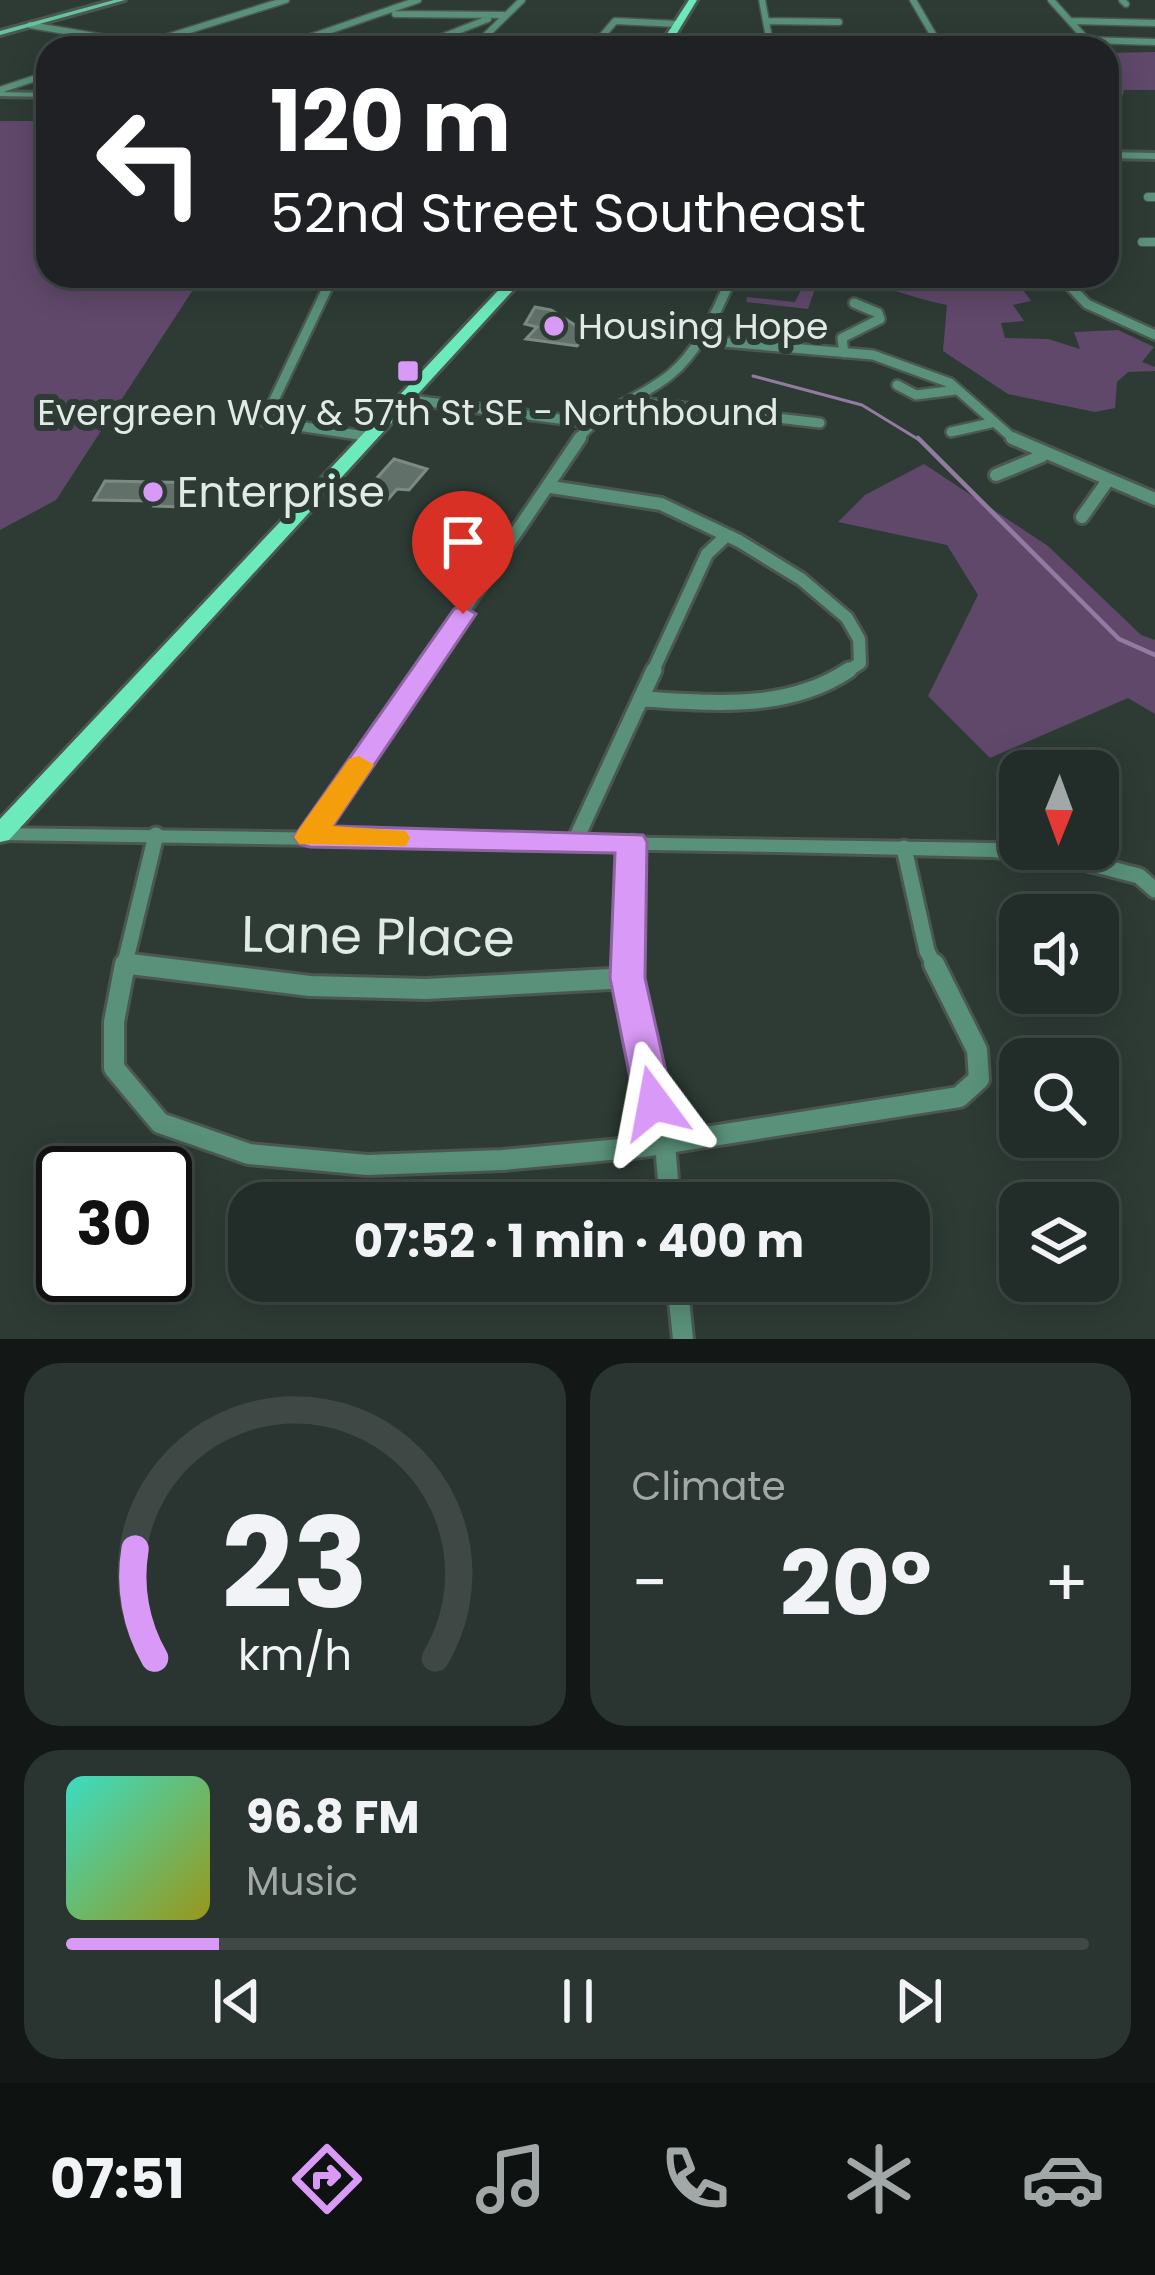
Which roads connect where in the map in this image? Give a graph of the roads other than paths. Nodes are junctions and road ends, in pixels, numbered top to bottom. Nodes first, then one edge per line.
1 (122, 0) edge
2 (286, 0) edge
3 (418, 0) edge
4 (522, 0) edge
5 (693, 0) edge
6 (762, 0) edge
7 (913, 0) edge
8 (1051, 0) edge
9 (627, 8) dead end
10 (379, 14) junction
11 (504, 15) junction
12 (618, 21) junction
13 (766, 21) junction
14 (1071, 21) junction
15 (839, 22) dead end
16 (1155, 23) edge
17 (678, 24) junction
18 (30, 25) junction
19 (0, 33) edge
20 (92, 36) edge
21 (172, 36) edge
22 (314, 36) edge
23 (447, 36) edge
24 (484, 36) edge
25 (604, 36) edge
26 (670, 36) edge
27 (769, 36) edge
28 (933, 36) edge
29 (1084, 36) edge
30 (1119, 41) edge
31 (1155, 42) edge
32 (36, 78) edge
33 (0, 92) edge
34 (36, 94) edge
35 (1119, 155) edge
36 (1155, 156) edge
37 (1142, 242) dead end
38 (1155, 242) edge
39 (327, 288) edge
40 (508, 288) edge
41 (726, 288) edge
42 (1072, 288) edge
43 (854, 303) dead end
44 (1155, 335) edge
45 (699, 340) junction
46 (844, 353) junction
47 (897, 386) dead end
48 (956, 390) junction
49 (405, 400) junction
50 (630, 401) junction
51 (590, 423) junction
52 (820, 423) dead end
53 (991, 423) junction
54 (951, 432) dead end
55 (372, 437) junction
56 (1042, 456) junction
57 (996, 475) dead end
58 (1106, 483) junction
59 (550, 487) junction
60 (1155, 500) edge
61 (1082, 517) dead end
62 (725, 537) junction
63 (644, 699) junction
64 (0, 834) edge
65 (156, 835) junction
66 (310, 837) junction
67 (575, 841) junction
68 (632, 842) junction
69 (904, 848) junction
70 (999, 854) edge
71 (1113, 870) edge
72 (1155, 890) edge
73 (127, 964) junction
74 (628, 978) junction
75 (665, 1144) junction
76 (668, 1182) edge
77 (679, 1302) edge
78 (683, 1339) edge

1 - 18 main road
2 - 21 street
3 - 10 street
4 - 11 street
5 - 17 main road
6 - 13 street
7 - 28 street
8 - 14 street
9 - 12 street
10 - 11 street
10 - 22 street
11 - 23 street
11 - 24 street
12 - 17 street
12 - 25 street
13 - 15 street
13 - 27 street
14 - 16 street
14 - 29 street
17 - 26 main road
18 - 19 main road
18 - 20 street
30 - 31 street
32 - 33 street
33 - 34 street
35 - 36 street
37 - 38 street
39 - 55 street
40 - 49 main road
41 - 45 street
42 - 44 street
43 - 46 street
45 - 46 street
45 - 50 street
46 - 48 street
47 - 48 street
48 - 53 street
49 - 51 street
49 - 55 main road
50 - 51 street
50 - 52 street
51 - 59 street
53 - 54 street
53 - 56 street
55 - 64 main road
56 - 57 street
56 - 58 street
58 - 60 street
58 - 61 street
59 - 62 street
59 - 66 street
62 - 63 street
62 - 63 street
63 - 67 street
64 - 65 street
65 - 66 street
65 - 73 street
66 - 67 street
67 - 68 street
68 - 69 street
68 - 74 street
69 - 70 street
69 - 75 street
71 - 72 street
73 - 74 street, Lane Place
73 - 75 street
74 - 75 street
75 - 76 street
77 - 78 street

